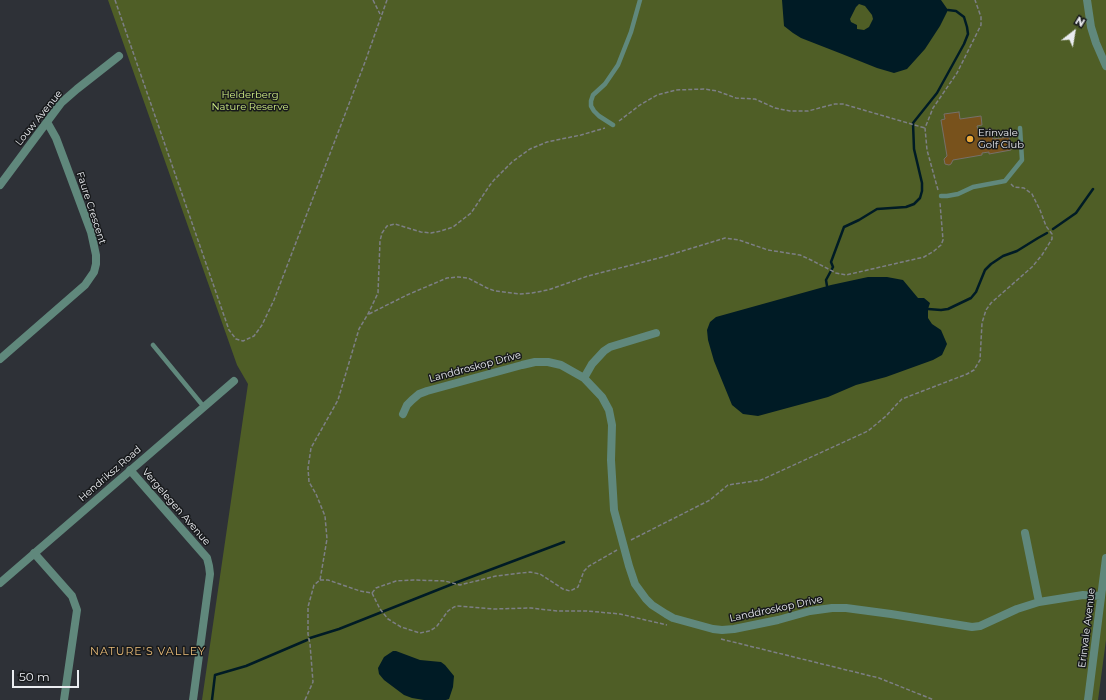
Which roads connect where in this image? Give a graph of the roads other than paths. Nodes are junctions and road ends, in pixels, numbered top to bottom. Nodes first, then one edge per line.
1 (640, 0) edge
2 (1086, 0) edge
3 (119, 56) dead end
4 (1106, 66) edge
5 (47, 122) junction
6 (612, 124) road end
7 (1020, 128) dead end
8 (0, 186) edge
9 (941, 196) road end
10 (656, 332) dead end
11 (153, 345) dead end
12 (0, 359) edge
13 (584, 378) junction
14 (234, 381) dead end
15 (204, 407) junction
16 (403, 414) dead end
17 (130, 470) junction
18 (1025, 533) dead end
19 (34, 553) junction
20 (1106, 558) edge
21 (0, 583) edge
22 (1101, 596) junction
23 (1039, 602) junction
24 (64, 700) edge
25 (193, 700) edge
26 (1088, 700) edge

1 - 6 lane
2 - 4 street
3 - 5 street, Louw Avenue
5 - 8 street, Louw Avenue
5 - 12 street, Faure Crescent
7 - 9 lane
10 - 13 street
11 - 15 lane
13 - 16 street, Landdroskop Drive
13 - 23 street, Landdroskop Drive
14 - 15 street, Hendriksz Road
15 - 17 street, Hendriksz Road
17 - 19 street, Hendriksz Road
17 - 25 street, Vergelegen Avenue
18 - 23 street
19 - 21 street, Hendriksz Road
19 - 24 street
20 - 22 street, Erinvale Avenue
22 - 23 street, Landdroskop Drive
22 - 26 street, Erinvale Avenue

